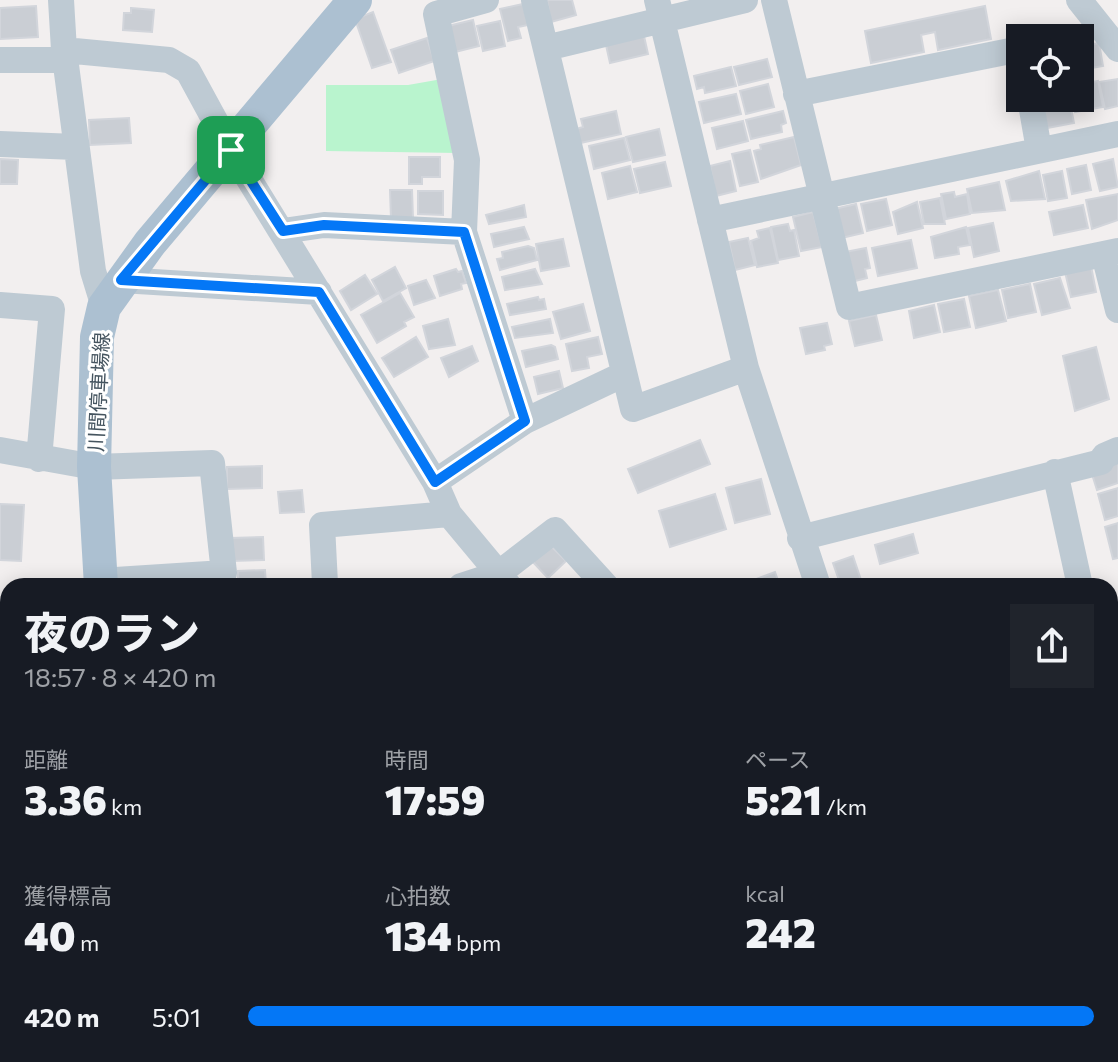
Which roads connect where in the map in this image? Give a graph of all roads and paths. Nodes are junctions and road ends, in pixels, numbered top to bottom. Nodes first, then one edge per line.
1 (61, 0) edge
2 (355, 0) edge
3 (486, 0) edge
4 (534, 0) edge
5 (745, 0) edge
6 (774, 0) edge
7 (1079, 0) edge
8 (660, 10) edge
9 (1115, 40) edge
10 (546, 48) junction
11 (1006, 52) edge
12 (64, 55) junction
13 (0, 60) edge
14 (796, 94) junction
15 (1032, 112) edge
16 (1118, 134) edge
17 (0, 144) edge
18 (76, 147) junction
19 (231, 150) junction
20 (1039, 150) junction
21 (820, 195) junction
22 (710, 220) junction
23 (283, 231) junction
24 (464, 232) junction
25 (1111, 252) edge
26 (319, 292) junction
27 (112, 294) junction
28 (0, 305) edge
29 (1118, 310) edge
30 (746, 368) junction
31 (622, 375) junction
32 (525, 421) junction
33 (0, 450) edge
34 (1118, 450) edge
35 (39, 459) junction
36 (94, 467) junction
37 (1055, 472) junction
38 (435, 482) junction
39 (449, 514) junction
40 (800, 538) junction
41 (101, 578) edge
42 (168, 578) edge
43 (325, 578) edge
44 (502, 578) edge
45 (506, 578) edge
46 (599, 578) edge
47 (815, 578) edge
48 (1078, 578) edge

1 - 12 street
2 - 19 main road, 川間停車場線
3 - 24 street
4 - 10 street
5 - 8 street
6 - 14 street
7 - 9 street
8 - 10 street
8 - 22 street
10 - 31 street
11 - 14 street
12 - 13 street
12 - 18 street
12 - 19 street
14 - 21 street
15 - 20 street
16 - 20 street
17 - 18 street
18 - 27 street
19 - 23 street
19 - 27 main road, 川間停車場線
20 - 21 street
21 - 22 street
21 - 25 street
22 - 30 street
23 - 24 street
23 - 26 street
24 - 32 street
25 - 29 street
26 - 27 street
26 - 38 street
27 - 36 main road, 川間停車場線
28 - 35 street
30 - 31 street
30 - 40 street
31 - 32 street
32 - 38 street
33 - 35 street
34 - 37 street
35 - 36 street
36 - 41 main road, 川間停車場線
36 - 42 street
37 - 40 street
37 - 48 street
38 - 39 street
39 - 43 street
39 - 44 street
40 - 47 street
45 - 46 street

